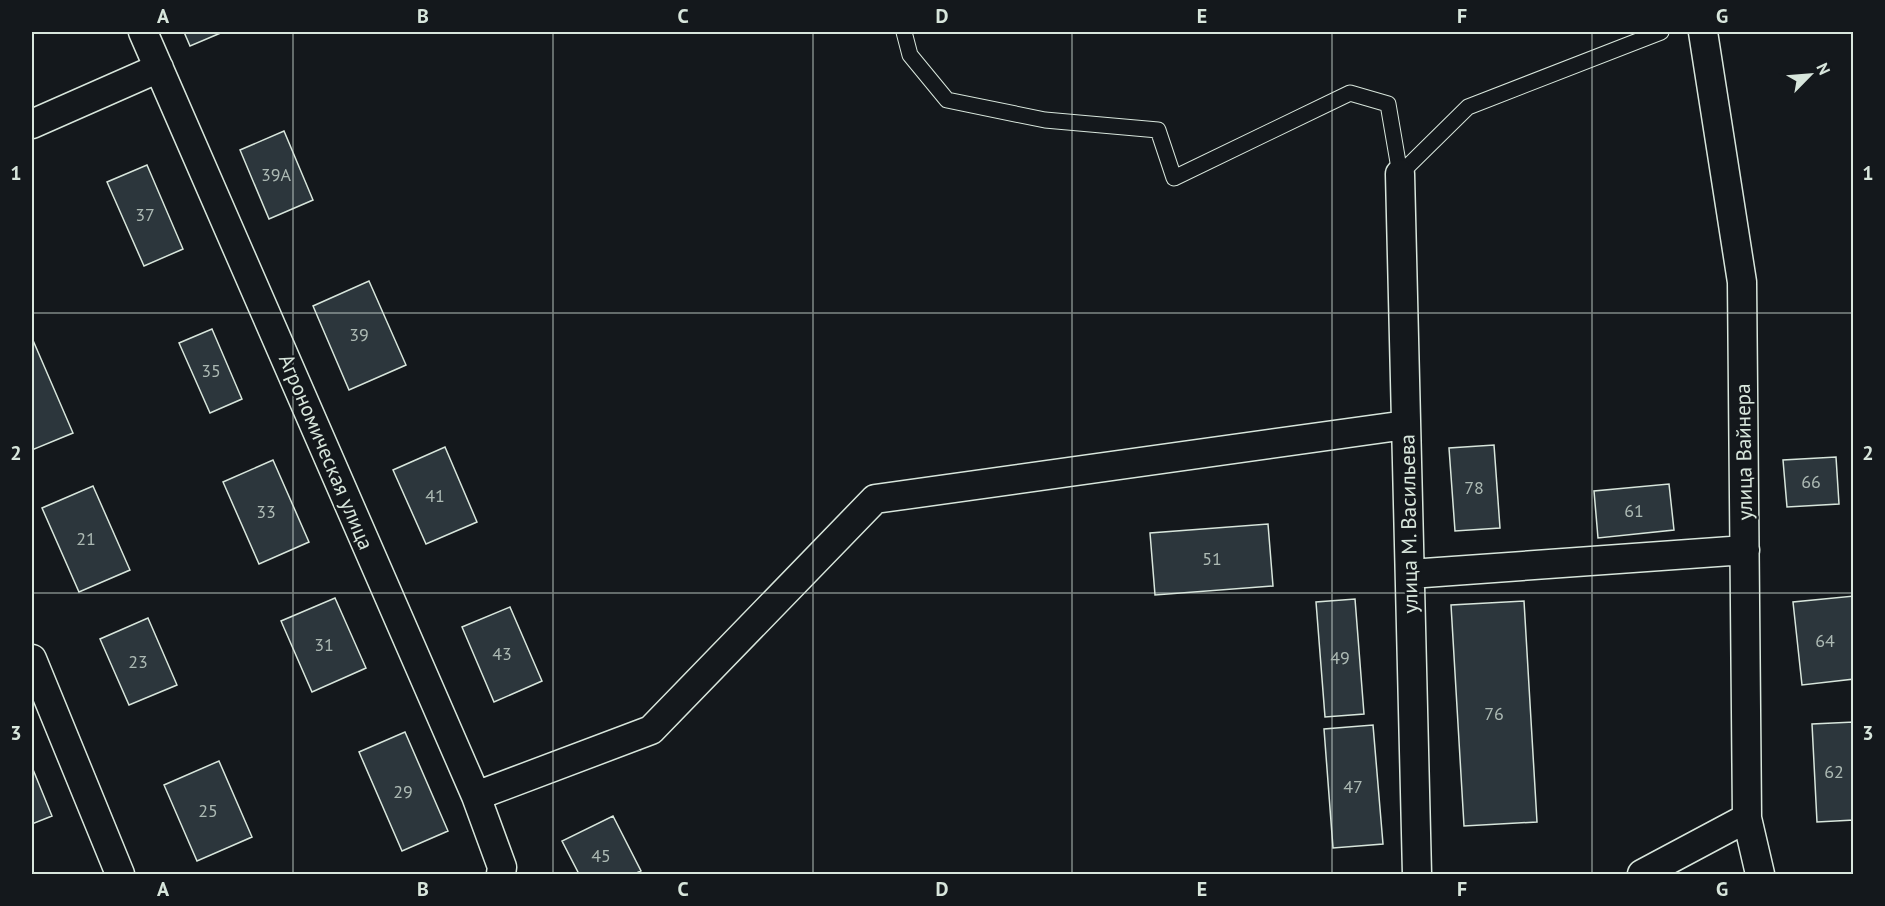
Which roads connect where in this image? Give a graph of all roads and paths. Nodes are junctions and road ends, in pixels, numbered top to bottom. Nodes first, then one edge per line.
1 (143, 32) edge
2 (904, 32) edge
3 (1661, 32) edge
4 (1703, 32) edge
5 (159, 68) junction
6 (32, 124) edge
7 (1400, 174) junction
8 (1406, 425) junction
9 (1744, 550) junction
10 (1410, 574) junction
11 (32, 659) edge
12 (476, 796) junction
13 (1747, 818) junction
14 (120, 874) edge
15 (501, 874) edge
16 (1417, 874) edge
17 (1642, 874) edge
18 (1760, 874) edge

1 - 5 street, Агрономическая улица
2 - 7 lane
3 - 7 lane
4 - 9 street, улица Вайнера
5 - 6 street
5 - 12 street, Агрономическая улица
7 - 8 street, улица М. Васильева
8 - 10 street, улица М. Васильева
8 - 12 street
9 - 10 street
9 - 13 street, улица Вайнера
10 - 16 street, улица М. Васильева
11 - 14 street
12 - 15 street, Агрономическая улица
13 - 17 street
13 - 18 street, улица Вайнера

